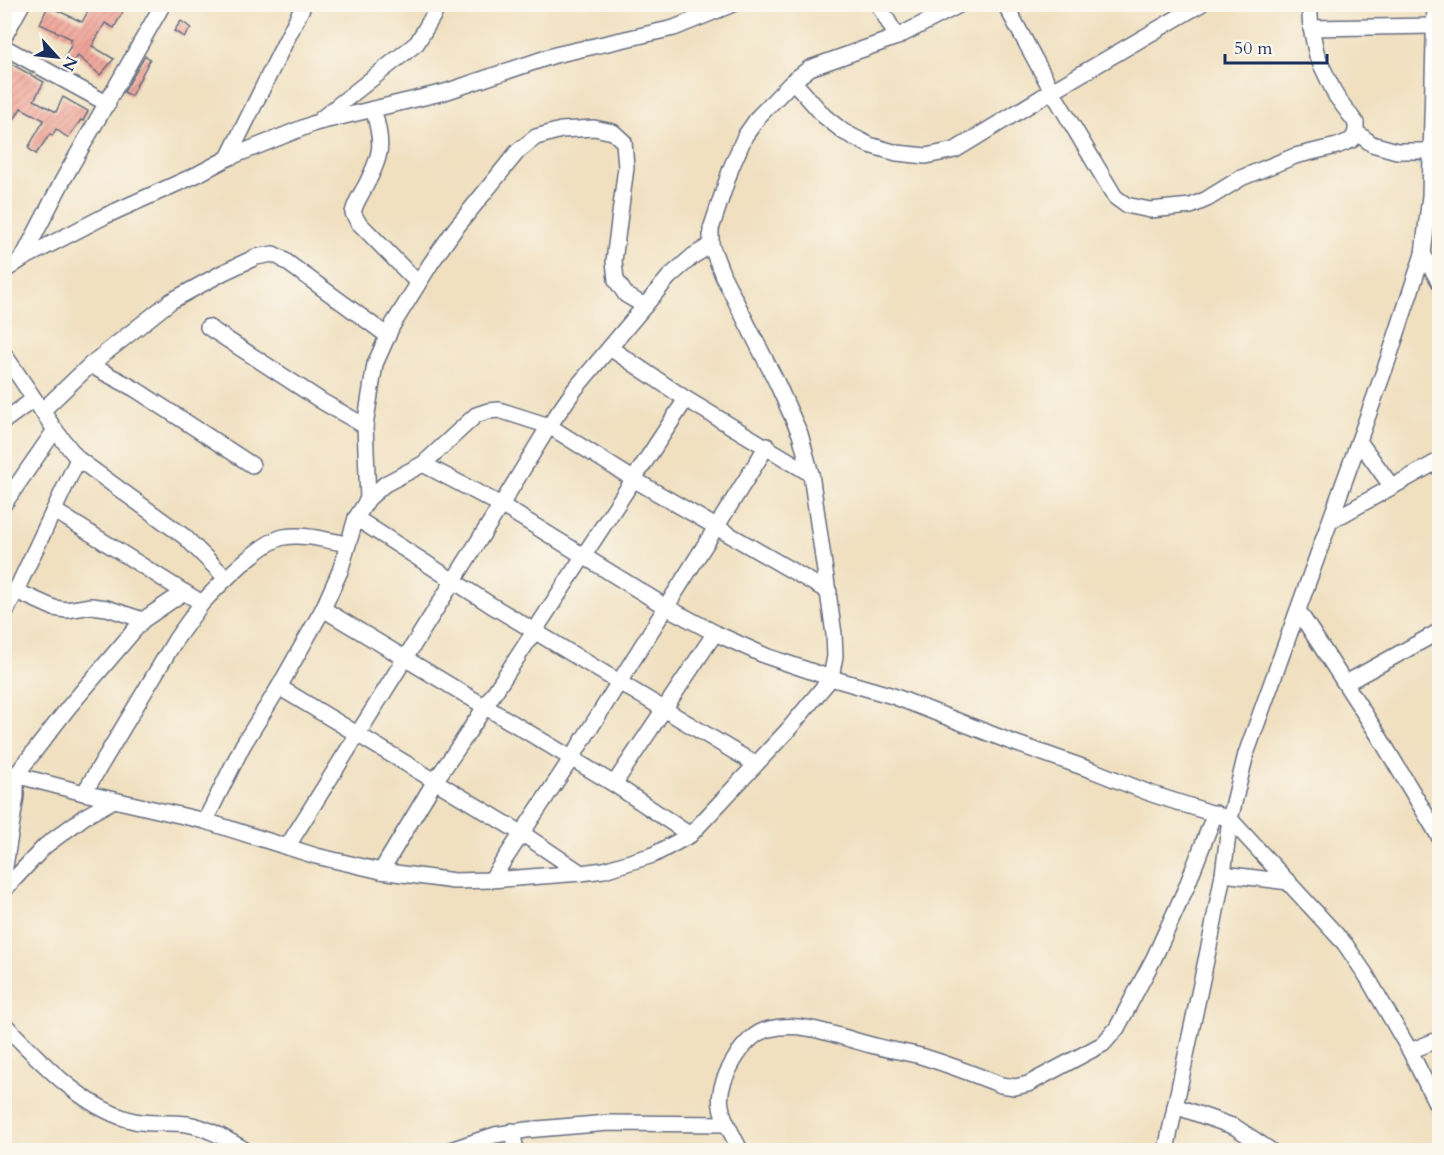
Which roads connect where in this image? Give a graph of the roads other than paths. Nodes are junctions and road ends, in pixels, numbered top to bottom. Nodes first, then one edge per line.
1 (22, 4) edge
2 (163, 4) edge
3 (304, 4) edge
4 (441, 4) edge
5 (733, 4) edge
6 (878, 4) edge
7 (961, 4) edge
8 (1005, 4) edge
9 (1309, 4) edge
10 (1435, 4) edge
11 (1191, 7) edge
12 (1434, 26) junction
13 (1311, 28) junction
14 (4, 37) edge
15 (897, 37) junction
16 (4, 47) edge
17 (793, 81) junction
18 (1052, 91) junction
19 (108, 104) junction
20 (373, 109) junction
21 (315, 123) junction
22 (1356, 132) junction
23 (1431, 153) junction
24 (228, 158) junction
25 (1435, 195) edge
26 (711, 245) junction
27 (1422, 254) junction
28 (22, 259) junction
29 (4, 271) edge
30 (418, 283) junction
31 (1440, 283) edge
32 (645, 306) junction
33 (208, 327) dead end
34 (388, 336) junction
35 (610, 348) junction
36 (4, 354) edge
37 (90, 365) junction
38 (687, 399) junction
39 (38, 405) junction
40 (4, 421) edge
41 (365, 426) junction
42 (549, 426) junction
43 (55, 430) junction
44 (1359, 441) junction
45 (767, 446) junction
46 (78, 459) junction
47 (1440, 460) edge
48 (423, 464) junction
49 (252, 465) dead end
50 (811, 474) junction
51 (633, 479) junction
52 (1392, 487) junction
53 (368, 499) junction
54 (4, 504) edge
55 (501, 506) junction
56 (55, 511) junction
57 (356, 518) junction
58 (1331, 521) junction
59 (715, 527) junction
60 (348, 544) junction
61 (583, 557) junction
62 (226, 578) junction
63 (453, 580) junction
64 (16, 591) junction
65 (184, 592) junction
66 (829, 592) junction
67 (202, 603) junction
68 (666, 607) junction
69 (323, 609) junction
70 (1299, 612) junction
71 (4, 616) edge
72 (142, 620) junction
73 (534, 631) junction
74 (1440, 631) edge
75 (715, 633) junction
76 (406, 659) junction
77 (831, 678) junction
78 (620, 680) junction
79 (1346, 683) junction
80 (279, 687) junction
81 (486, 706) junction
82 (665, 708) junction
83 (356, 734) junction
84 (571, 759) junction
85 (755, 764) junction
86 (10, 773) edge
87 (435, 781) junction
88 (614, 784) junction
89 (84, 793) junction
90 (114, 800) junction
91 (1215, 813) junction
92 (1230, 819) junction
93 (205, 821) junction
94 (523, 834) junction
95 (690, 835) junction
96 (1440, 838) edge
97 (287, 847) junction
98 (381, 871) junction
99 (4, 873) edge
100 (580, 873) junction
101 (1223, 874) junction
102 (490, 880) junction
103 (1289, 882) junction
104 (4, 890) edge
105 (4, 1024) edge
106 (1440, 1038) edge
107 (1410, 1051) junction
108 (1175, 1106) junction
109 (1440, 1111) edge
110 (727, 1124) junction
111 (512, 1131) junction
112 (245, 1150) edge
113 (450, 1150) edge
114 (516, 1150) edge
115 (740, 1150) edge
116 (1166, 1150) edge
117 (1270, 1150) edge

1 - 14 street
2 - 19 street
3 - 24 street
4 - 21 street
5 - 20 street
6 - 15 street
7 - 15 street
8 - 18 street
9 - 13 street
10 - 12 street
11 - 18 street
12 - 13 street
12 - 23 street
13 - 22 street
15 - 17 street
16 - 19 street
17 - 18 street
17 - 26 street
18 - 22 street
19 - 28 street
20 - 21 street
20 - 30 street
21 - 24 street
22 - 23 street
23 - 25 street
24 - 28 street
25 - 27 street
26 - 32 street
26 - 50 street
27 - 31 street
27 - 44 street
28 - 29 street
30 - 32 street
30 - 34 street
32 - 35 street
33 - 41 street
34 - 37 street
34 - 41 street
35 - 38 street
35 - 42 street
36 - 39 street
37 - 39 street
37 - 49 street
38 - 45 street
38 - 51 street
39 - 40 street
39 - 43 street
41 - 53 street
42 - 48 street
42 - 51 street
42 - 55 street
43 - 46 street
43 - 54 street
44 - 52 street
44 - 58 street
45 - 50 street
45 - 59 street
46 - 56 street
46 - 62 street
47 - 52 street
48 - 53 street
48 - 55 street
50 - 66 street
51 - 59 street
51 - 61 street
52 - 58 street
53 - 57 street
55 - 61 street
55 - 63 street
56 - 64 street
56 - 65 street
57 - 60 street
57 - 63 street
58 - 70 street
59 - 66 street
59 - 68 street
60 - 62 street
60 - 69 street
61 - 68 street
61 - 73 street
62 - 67 street
63 - 73 street
63 - 76 street
64 - 71 street
64 - 72 street
65 - 67 street
65 - 72 street
66 - 77 street
67 - 89 street
68 - 75 street
68 - 78 street
69 - 76 street
69 - 80 street
70 - 79 street
70 - 92 street
72 - 86 street
73 - 78 street
73 - 81 street
74 - 79 street
75 - 77 street
75 - 82 street
76 - 81 street
76 - 83 street
77 - 85 street
77 - 91 street
78 - 82 street
78 - 84 street
79 - 96 street
80 - 83 street
80 - 93 street
81 - 84 street
81 - 87 street
82 - 85 street
82 - 88 street
83 - 87 street
83 - 97 street
84 - 88 street
84 - 94 street
85 - 95 street
86 - 89 street
86 - 99 street
87 - 94 street
87 - 98 street
88 - 95 street
89 - 90 street
90 - 93 street
90 - 104 street
91 - 92 street
91 - 110 street
92 - 101 street
92 - 103 street
93 - 97 street
94 - 100 street
94 - 102 street
95 - 100 street
97 - 98 street
98 - 102 street
100 - 102 street
101 - 103 street
101 - 108 street
103 - 107 street
105 - 112 street
106 - 107 street
107 - 109 street
108 - 116 street
108 - 117 street
110 - 111 street
110 - 115 street
111 - 113 street
111 - 114 street

